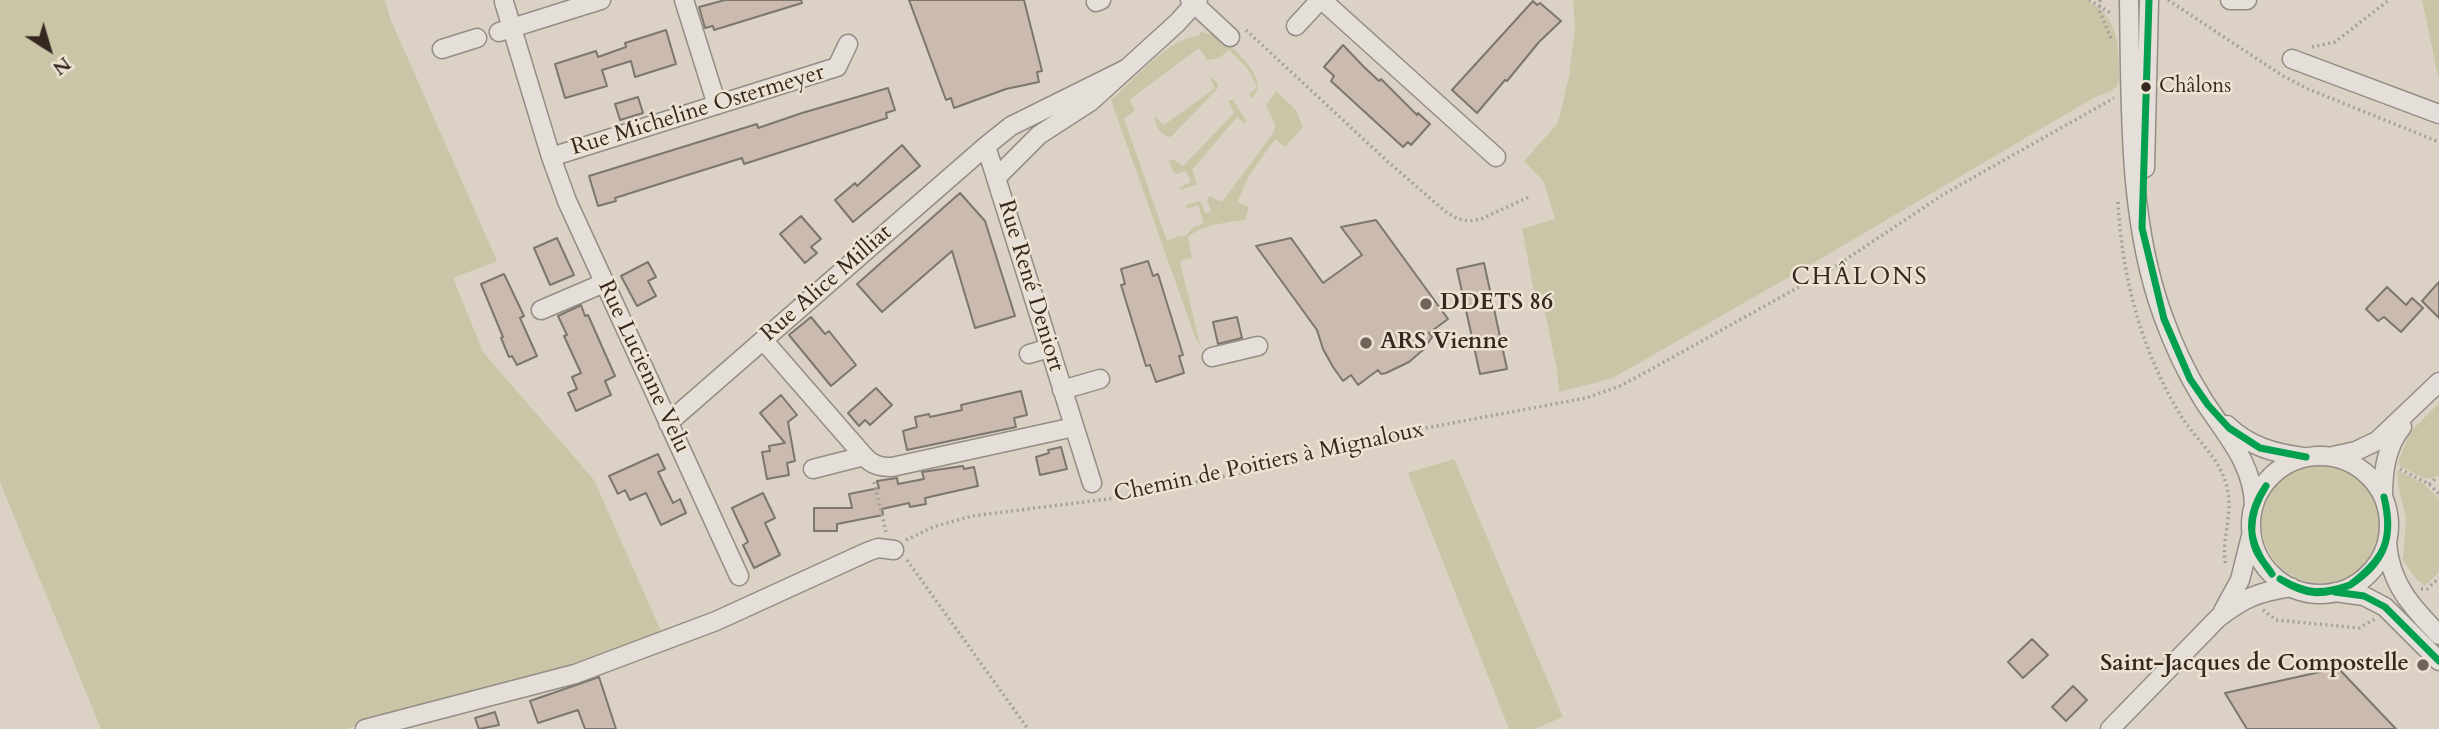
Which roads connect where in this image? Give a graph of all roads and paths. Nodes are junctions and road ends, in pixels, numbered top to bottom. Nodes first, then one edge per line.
1 (601, 0) edge
2 (684, 0) edge
3 (1321, 0) edge
4 (2129, 0) edge
5 (2230, 0) edge
6 (2247, 0) edge
7 (2389, 0) edge
8 (1194, 1) edge
9 (503, 2) dead end
10 (2149, 3) edge
11 (1296, 26) dead end
12 (505, 30) junction
13 (1236, 32) joint
14 (477, 38) dead end
15 (848, 44) dead end
16 (442, 49) dead end
17 (2292, 59) joint
18 (1126, 69) junction
19 (2131, 93) junction
20 (717, 105) junction
21 (2439, 114) edge
22 (986, 146) junction
23 (551, 157) junction
24 (1496, 158) dead end
25 (996, 178) junction
26 (1531, 195) dead end
27 (2142, 228) junction
28 (604, 283) junction
29 (541, 310) dead end
30 (763, 340) junction
31 (1258, 346) dead end
32 (1049, 348) junction
33 (1029, 354) dead end
34 (1212, 357) dead end
35 (1100, 379) dead end
36 (2439, 384) edge
37 (1062, 390) junction
38 (2201, 397) junction
39 (668, 423) junction
40 (1074, 427) junction
41 (2330, 456) junction
42 (2306, 457) junction
43 (867, 459) junction
44 (2397, 468) dead end
45 (813, 469) dead end
46 (2435, 478) dead end
47 (1092, 483) dead end
48 (2429, 484) junction
49 (2439, 494) edge
50 (2383, 496) junction
51 (2254, 505) junction
52 (2252, 533) junction
53 (2387, 541) junction
54 (894, 550) junction
55 (739, 576) dead end
56 (2439, 578) edge
57 (2291, 587) junction
58 (2427, 590) dead end
59 (2335, 592) junction
60 (2218, 618) junction
61 (2439, 635) edge
62 (2439, 662) edge
63 (365, 729) edge
64 (1028, 729) edge
65 (2110, 729) edge

1 - 12 street
2 - 20 street
3 - 11 street
3 - 24 street
4 - 10 street
4 - 19 street
5 - 6 street
7 - 17 path
8 - 13 street
8 - 18 street
9 - 12 street, Rue Micheline Ostermeyer
10 - 27 street
12 - 23 street, Rue Micheline Ostermeyer
13 - 26 path
14 - 16 street
15 - 20 street, Rue Micheline Ostermeyer
17 - 21 street
18 - 22 street
18 - 25 street
19 - 27 street
19 - 54 path, Chemin de Poitiers à Mignaloux
20 - 23 street, Rue Micheline Ostermeyer
22 - 25 street, Rue René Deniort
22 - 30 street, Rue Alice Milliat
23 - 28 street, Rue Lucienne Velu
25 - 32 street, Rue René Deniort
27 - 38 street
28 - 29 street
28 - 39 street, Rue Lucienne Velu
30 - 39 street, Rue Alice Milliat
30 - 43 street
31 - 34 street
32 - 33 street
32 - 37 street, Rue René Deniort
35 - 37 street
36 - 41 street
36 - 50 street
37 - 40 street, Rue René Deniort
38 - 42 street
38 - 51 street
39 - 55 street, Rue Lucienne Velu
40 - 43 street
40 - 47 street, Rue René Deniort
41 - 42 street
41 - 50 street
42 - 51 street
43 - 45 street
43 - 54 path
44 - 48 path
46 - 48 path
48 - 49 path
50 - 53 street
51 - 52 street
52 - 57 street
52 - 60 street
53 - 59 street
53 - 61 street
54 - 63 street
54 - 64 path
56 - 58 path
57 - 59 street
57 - 60 street
59 - 62 street
60 - 65 street

